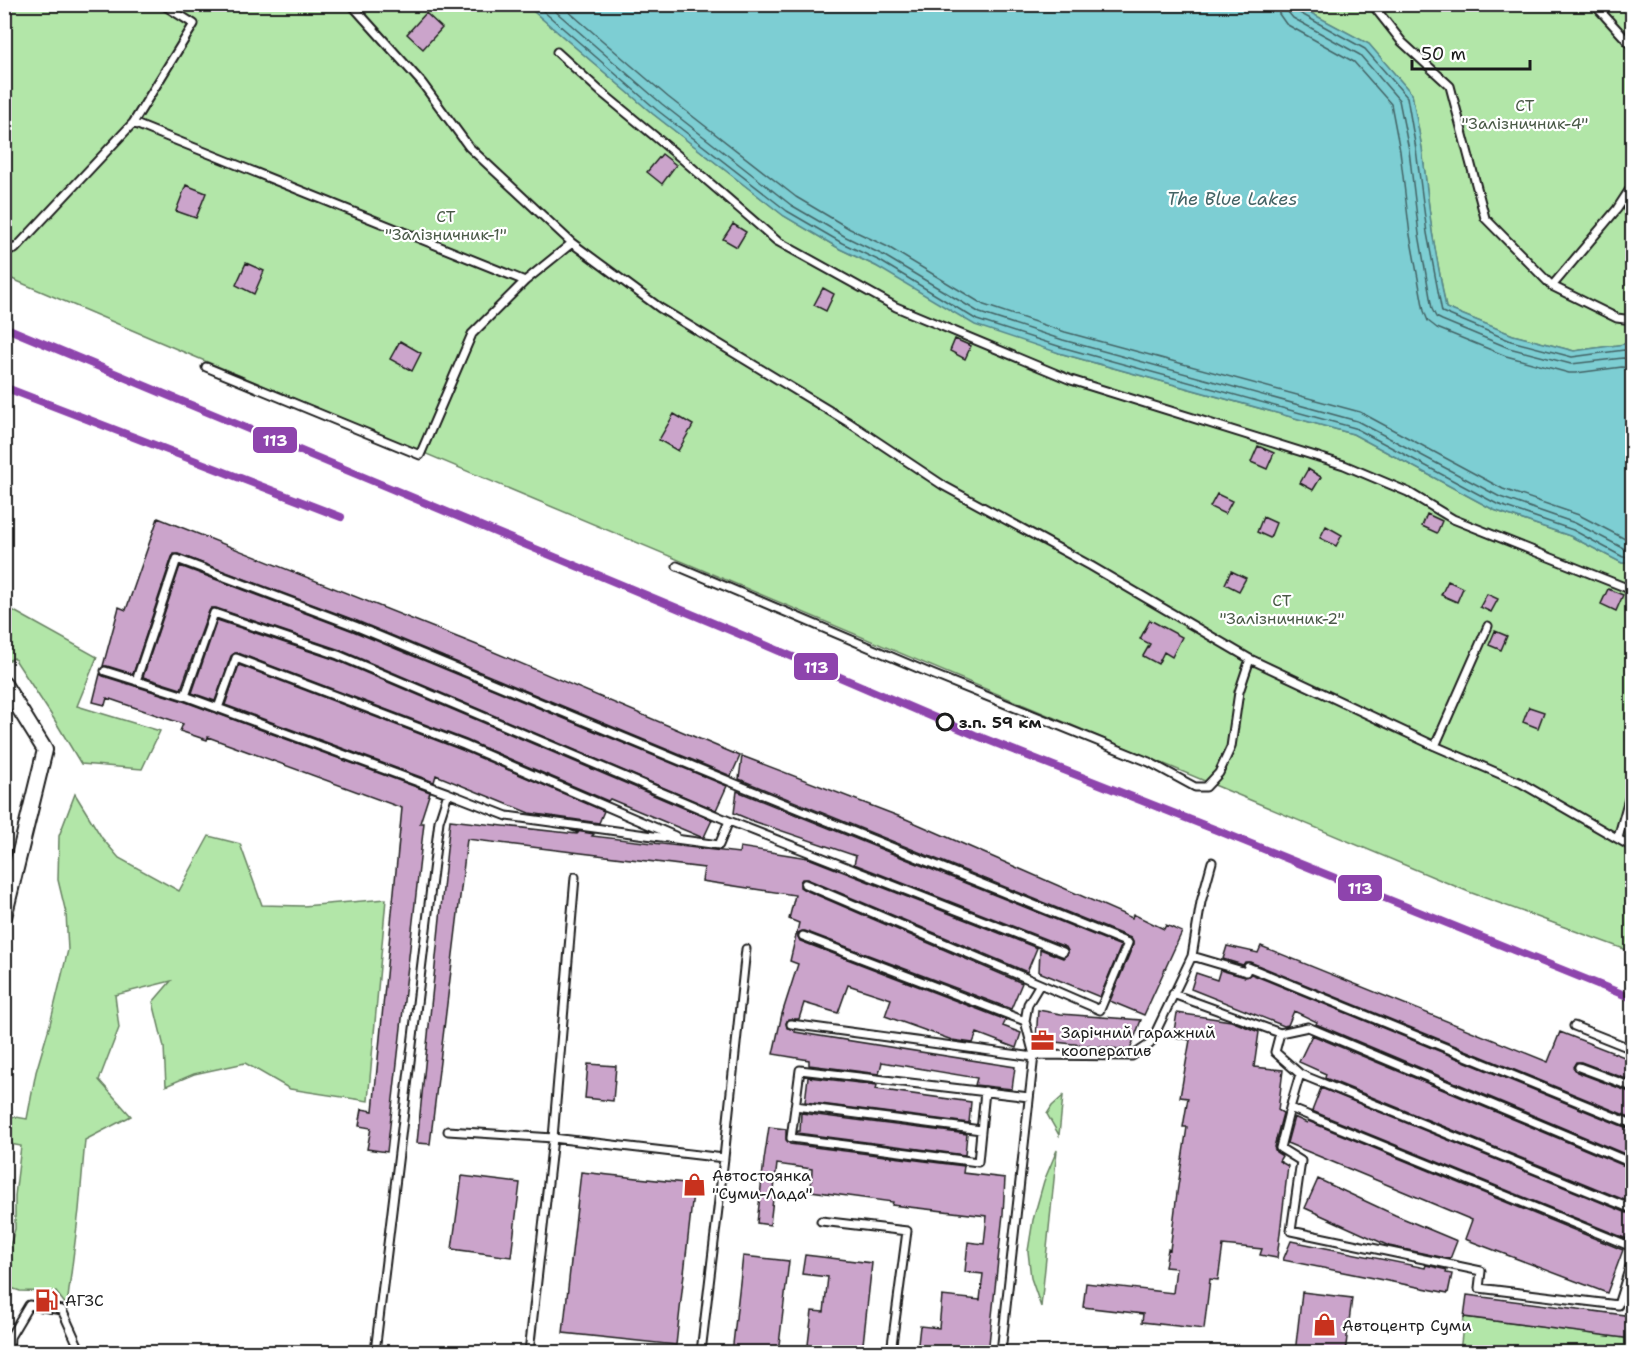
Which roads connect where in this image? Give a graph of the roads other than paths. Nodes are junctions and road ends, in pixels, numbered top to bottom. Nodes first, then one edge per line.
1 (162, 4) edge
2 (351, 4) edge
3 (1372, 4) edge
4 (1594, 4) edge
5 (1632, 46) edge
6 (557, 52) dead end
7 (132, 123) junction
8 (1632, 186) edge
9 (572, 243) junction
10 (4, 245) edge
11 (525, 282) junction
12 (1552, 286) junction
13 (1632, 320) edge
14 (206, 367) dead end
15 (676, 566) dead end
16 (1632, 590) edge
17 (1488, 626) dead end
18 (1250, 659) junction
19 (105, 671) dead end
20 (136, 681) junction
21 (4, 684) edge
22 (185, 696) junction
23 (218, 708) junction
24 (1435, 746) junction
25 (1632, 788) edge
26 (448, 793) junction
27 (729, 821) junction
28 (1618, 838) junction
29 (684, 840) junction
30 (1632, 847) edge
31 (1212, 862) dead end
32 (575, 877) dead end
33 (805, 884) dead end
34 (4, 917) edge
35 (803, 936) dead end
36 (746, 949) dead end
37 (1063, 952) dead end
38 (1192, 956) junction
39 (1040, 984) junction
40 (1173, 994) junction
41 (1025, 1022) junction
42 (791, 1024) dead end
43 (1574, 1026) dead end
44 (1280, 1033) junction
45 (1632, 1049) edge
46 (1034, 1056) junction
47 (1579, 1067) dead end
48 (1300, 1074) junction
49 (1632, 1087) edge
50 (985, 1091) junction
51 (1029, 1096) junction
52 (795, 1106) junction
53 (1290, 1108) junction
54 (1632, 1124) edge
55 (981, 1130) junction
56 (448, 1131) dead end
57 (553, 1138) junction
58 (724, 1158) junction
59 (1632, 1163) edge
60 (1632, 1209) edge
61 (821, 1221) dead end
62 (1632, 1247) edge
63 (1632, 1260) edge
64 (7, 1335) edge
65 (529, 1351) edge
66 (9, 1353) edge
67 (81, 1353) edge
68 (375, 1353) edge
69 (551, 1353) edge
70 (701, 1353) edge
71 (891, 1353) edge
72 (1001, 1353) edge

1 - 7 lane
2 - 9 lane
3 - 12 lane
4 - 5 lane
6 - 16 lane
7 - 10 lane
7 - 11 lane
8 - 12 lane
9 - 11 lane
9 - 18 lane
11 - 14 lane
12 - 13 lane
15 - 18 lane
17 - 24 lane
18 - 24 lane
19 - 20 lane
20 - 22 lane
20 - 39 lane
21 - 34 street
22 - 23 lane
22 - 27 lane
23 - 26 lane
23 - 29 lane
24 - 28 lane
25 - 28 lane
26 - 29 lane
26 - 68 lane
27 - 29 lane
27 - 37 lane
28 - 30 lane
31 - 38 lane
32 - 57 lane
33 - 39 lane
35 - 41 lane
36 - 58 lane
38 - 40 lane
38 - 54 lane
39 - 41 lane
40 - 44 lane
40 - 46 lane
41 - 46 lane
42 - 46 lane
43 - 45 lane
44 - 48 lane
44 - 59 lane
46 - 51 lane
47 - 49 lane
48 - 53 lane
48 - 60 lane
50 - 51 lane
50 - 52 lane
50 - 55 lane
51 - 72 lane
52 - 55 lane
52 - 55 lane
53 - 62 lane
53 - 63 lane
56 - 57 lane
57 - 58 lane
57 - 65 lane
58 - 70 lane
61 - 71 lane
64 - 66 lane
64 - 67 lane
65 - 69 lane

